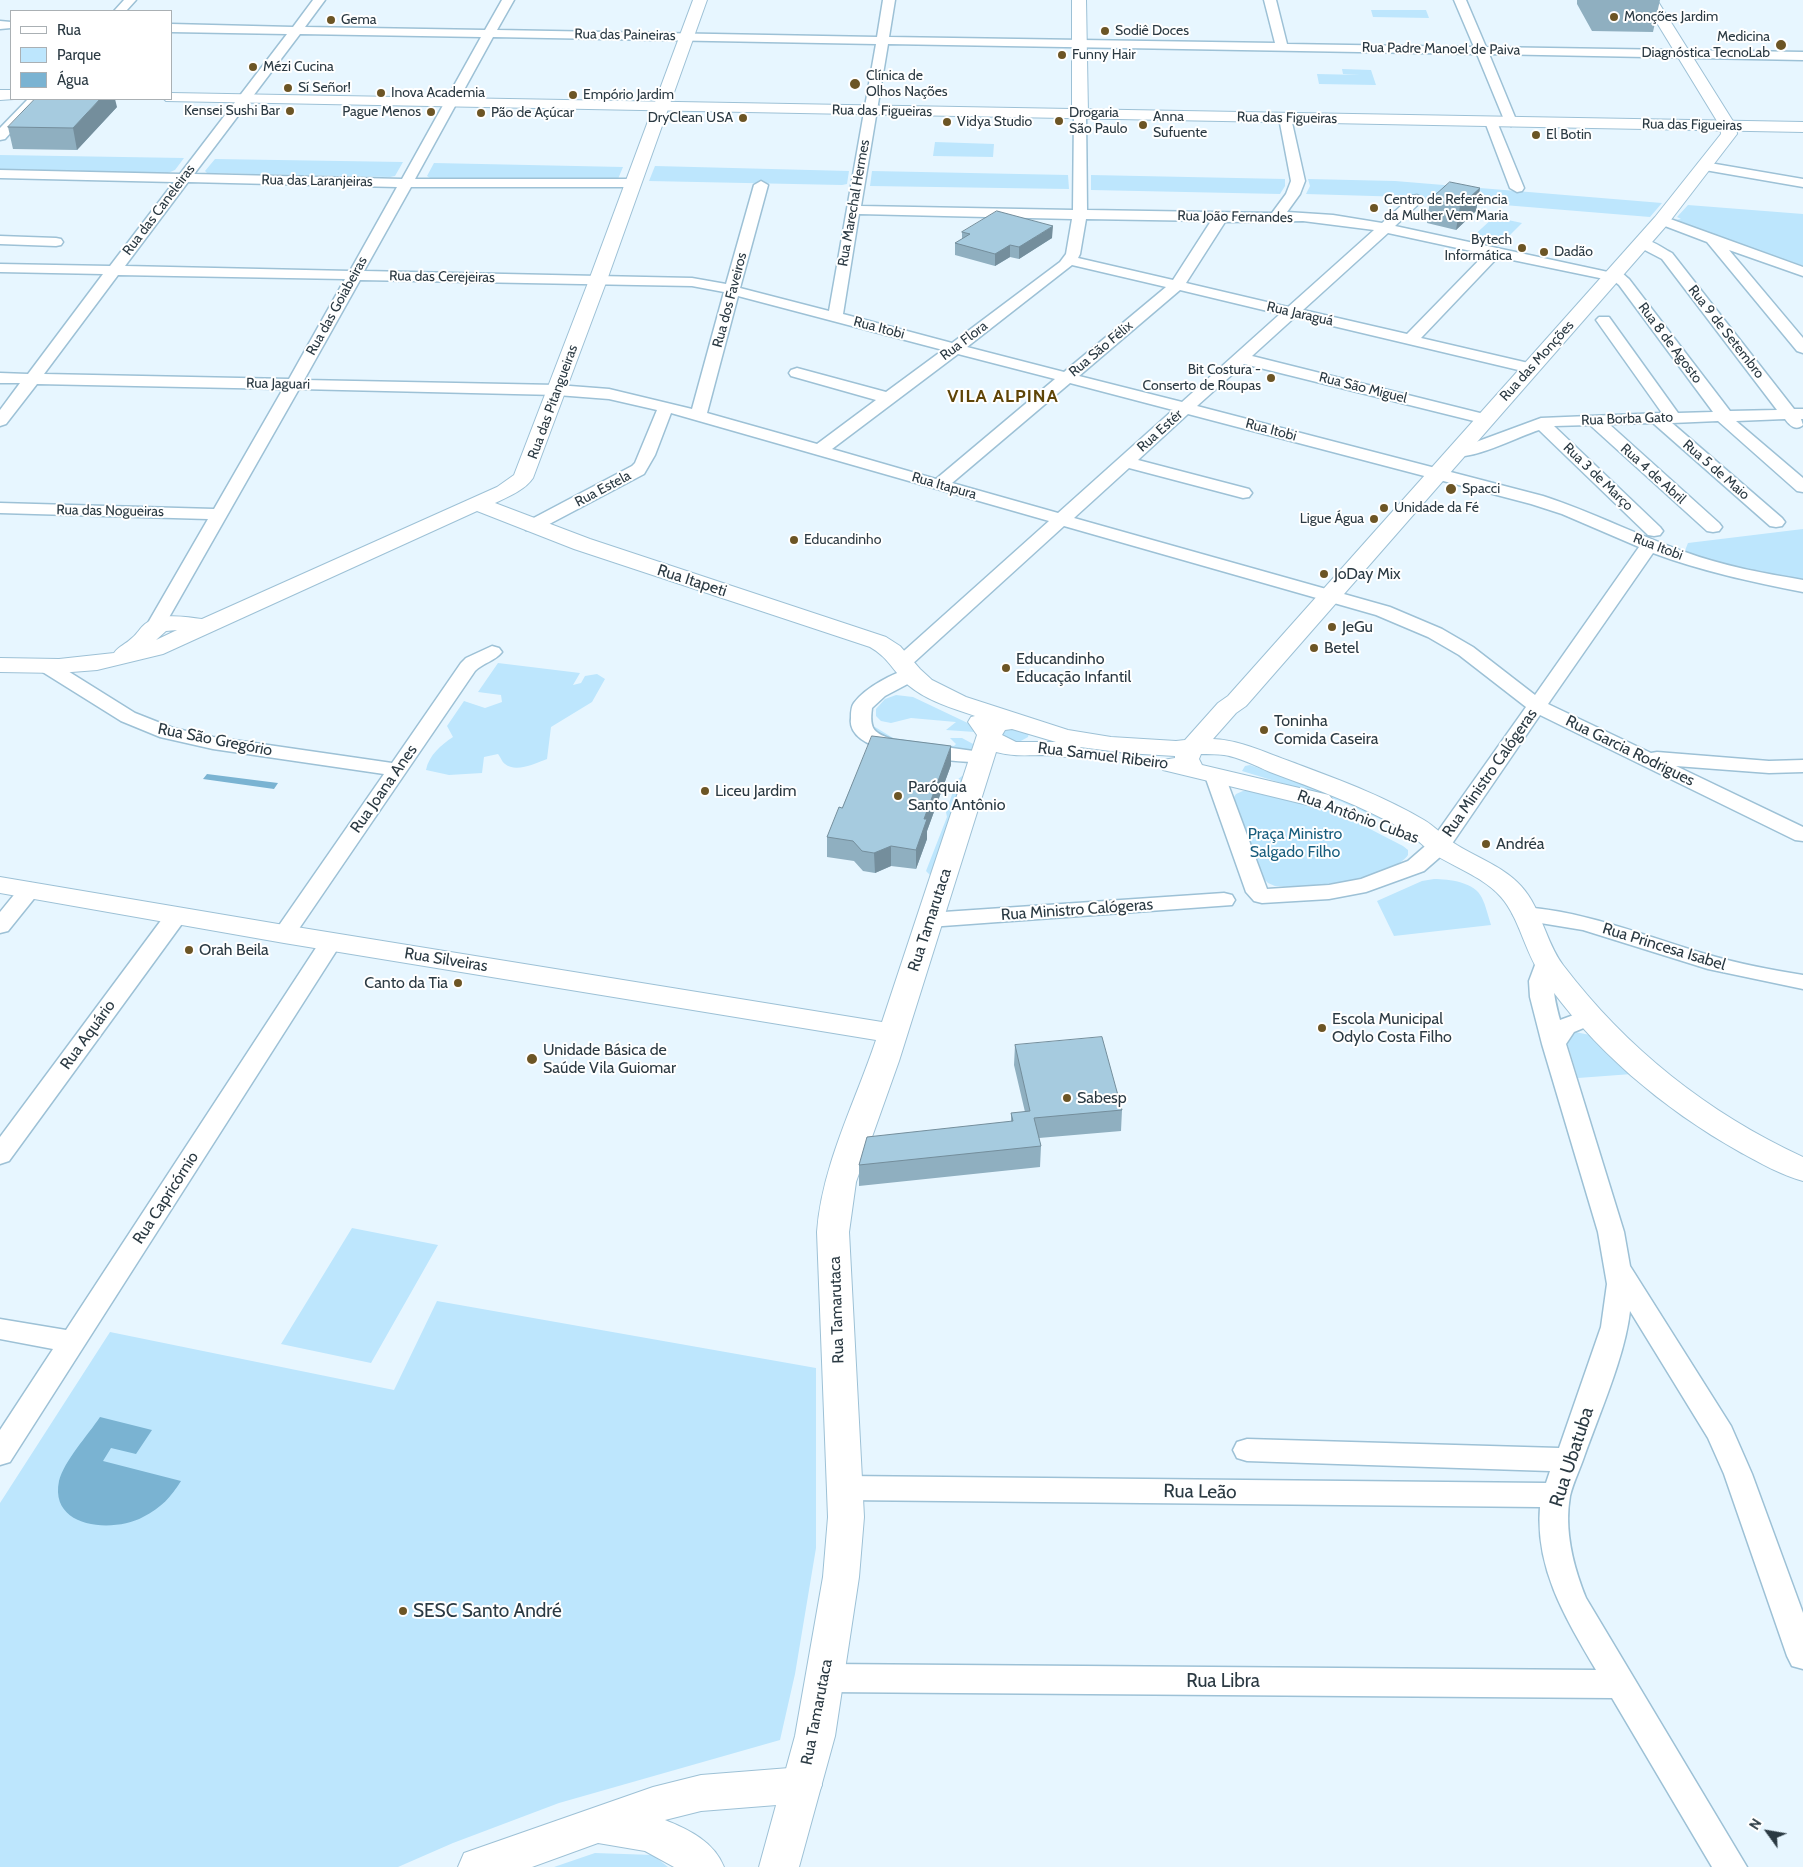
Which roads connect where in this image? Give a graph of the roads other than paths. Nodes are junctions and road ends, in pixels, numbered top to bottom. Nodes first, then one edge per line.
1 (130, 0) edge
2 (319, 0) edge
3 (508, 0) edge
4 (700, 0) edge
5 (889, 0) edge
6 (1079, 0) edge
7 (1270, 0) edge
8 (1460, 0) edge
9 (1650, 0) edge
10 (121, 10) edge
11 (172, 28) edge
12 (296, 30) junction
13 (490, 33) junction
14 (686, 36) junction
15 (882, 40) junction
16 (1080, 43) junction
17 (1282, 47) junction
18 (1481, 50) junction
19 (1682, 54) junction
20 (1803, 56) edge
21 (172, 98) edge
22 (243, 99) junction
23 (34, 100) edge
24 (452, 103) junction
25 (661, 106) junction
26 (870, 110) junction
27 (1080, 114) junction
28 (1285, 118) junction
29 (1491, 122) junction
30 (1511, 122) junction
31 (1728, 126) junction
32 (1803, 127) edge
33 (0, 136) edge
34 (1704, 166) junction
35 (0, 174) edge
36 (183, 178) junction
37 (406, 183) junction
38 (633, 183) junction
39 (1803, 183) edge
40 (761, 185) dead end
41 (1517, 188) dead end
42 (1417, 200) dead end
43 (853, 210) junction
44 (1080, 214) junction
45 (1277, 216) junction
46 (1221, 217) junction
47 (1662, 220) junction
48 (1386, 228) junction
49 (1710, 237) junction
50 (0, 240) edge
51 (19, 240) junction
52 (56, 242) dead end
53 (1642, 242) junction
54 (1495, 252) junction
55 (1766, 257) junction
56 (1070, 260) junction
57 (0, 262) edge
58 (0, 268) edge
59 (114, 270) junction
60 (1803, 272) edge
61 (354, 275) junction
62 (1613, 276) junction
63 (598, 280) junction
64 (1746, 280) junction
65 (1178, 285) junction
66 (732, 290) junction
67 (1292, 312) junction
68 (835, 317) junction
69 (1604, 320) dead end
70 (1410, 340) junction
71 (955, 348) junction
72 (1803, 348) edge
73 (1240, 358) junction
74 (1531, 368) junction
75 (797, 373) dead end
76 (1068, 377) junction
77 (0, 378) edge
78 (32, 378) junction
79 (294, 384) junction
80 (557, 390) junction
81 (889, 398) junction
82 (667, 407) junction
83 (1186, 408) junction
84 (1797, 414) edge
85 (698, 415) junction
86 (1724, 415) junction
87 (1665, 418) junction
88 (1486, 419) junction
89 (1594, 420) junction
90 (0, 421) edge
91 (1541, 423) junction
92 (1803, 429) edge
93 (820, 450) junction
94 (1456, 452) junction
95 (1127, 462) junction
96 (1438, 473) junction
97 (939, 485) junction
98 (1803, 487) edge
99 (1243, 493) dead end
100 (476, 503) junction
101 (0, 508) edge
102 (220, 514) junction
103 (1061, 520) junction
104 (1776, 522) dead end
105 (532, 526) junction
106 (1713, 527) dead end
107 (1652, 538) junction
108 (1803, 586) edge
109 (1329, 596) junction
110 (169, 629) junction
111 (492, 652) dead end
112 (0, 665) edge
113 (48, 667) junction
114 (907, 668) junction
115 (948, 699) junction
116 (1236, 701) junction
117 (1537, 706) junction
118 (1024, 737) junction
119 (1240, 752) junction
120 (984, 754) junction
121 (1192, 757) junction
122 (1643, 757) junction
123 (1803, 766) edge
124 (397, 770) junction
125 (1214, 776) junction
126 (1803, 835) edge
127 (1439, 846) junction
128 (0, 885) edge
129 (30, 890) junction
130 (1224, 900) dead end
131 (1524, 914) junction
132 (176, 916) junction
133 (930, 920) junction
134 (0, 926) edge
135 (284, 934) junction
136 (331, 942) junction
137 (1546, 962) junction
138 (1803, 982) edge
139 (1590, 1018) junction
140 (892, 1032) junction
141 (1554, 1044) junction
142 (0, 1155) edge
143 (1803, 1170) edge
144 (1618, 1269) junction
145 (0, 1329) edge
146 (73, 1342) junction
147 (1248, 1450) dead end
148 (0, 1454) edge
149 (1567, 1460) junction
150 (845, 1488) junction
151 (1556, 1495) junction
152 (1803, 1656) edge
153 (826, 1678) junction
154 (1620, 1684) junction
155 (802, 1785) junction
156 (590, 1828) junction
157 (478, 1867) edge
158 (704, 1867) edge
159 (780, 1867) edge
160 (1730, 1867) edge

1 - 10 street
2 - 12 street, Rua das Caneleiras
3 - 13 street, Rua das Goiabeiras
4 - 14 main road, Rua das Pitangueiras
5 - 15 street, Rua Marechal Hermes
6 - 16 main road
7 - 17 street
8 - 18 street
9 - 19 main road
11 - 12 street, Rua das Paineiras
12 - 13 street, Rua das Paineiras
12 - 22 street, Rua das Caneleiras
13 - 14 street, Rua das Paineiras
13 - 24 street, Rua das Goiabeiras
14 - 15 street, Rua das Paineiras
14 - 25 main road, Rua das Pitangueiras
15 - 16 street, Rua das Paineiras
15 - 26 street, Rua Marechal Hermes
16 - 17 street, Rua Padre Manoel de Paiva
16 - 27 main road
17 - 18 street, Rua Padre Manoel de Paiva
18 - 19 street, Rua Padre Manoel de Paiva
18 - 30 street
19 - 20 street, Rua Padre Manoel de Paiva
19 - 31 main road
21 - 22 main road, Rua das Figueiras
22 - 24 main road, Rua das Figueiras
22 - 36 street, Rua das Caneleiras
23 - 33 street
24 - 25 main road, Rua das Figueiras
24 - 37 street, Rua das Goiabeiras
25 - 26 main road, Rua das Figueiras
25 - 38 main road, Rua das Pitangueiras
26 - 27 main road, Rua das Figueiras
26 - 43 street, Rua Marechal Hermes
27 - 28 main road, Rua das Figueiras
27 - 44 street
28 - 29 main road, Rua das Figueiras
28 - 45 street
29 - 30 main road, Rua das Figueiras
29 - 41 street
30 - 31 main road, Rua das Figueiras
31 - 32 main road, Rua das Figueiras
31 - 34 main road, Rua das Monções
34 - 39 street
34 - 47 main road, Rua das Monções
35 - 36 street, Rua das Laranjeiras
36 - 37 street, Rua das Laranjeiras
36 - 59 street, Rua das Caneleiras
37 - 38 street, Rua das Laranjeiras
37 - 61 street, Rua das Goiabeiras
38 - 63 main road, Rua das Pitangueiras
40 - 66 street, Rua dos Faveiros
42 - 48 street, Rua Estér
43 - 44 street, Rua João Fernandes
43 - 68 street, Rua Marechal Hermes
44 - 46 street, Rua João Fernandes
44 - 56 street
45 - 46 street, Rua João Fernandes
45 - 48 street, Rua João Fernandes
46 - 65 street, Rua São Félix
47 - 49 street
47 - 53 main road, Rua das Monções
48 - 54 street, Rua João Fernandes
48 - 67 street, Rua Estér
49 - 55 street
49 - 64 street
50 - 51 street
51 - 52 street
51 - 57 street
53 - 62 main road, Rua das Monções
53 - 84 street, Rua 9 de Setembro
54 - 62 street, Rua João Fernandes
54 - 70 street
55 - 60 street
55 - 64 street
56 - 65 street, Rua Jaraguá
56 - 71 street, Rua Flora
58 - 59 street, Rua das Cerejeiras
59 - 61 street, Rua das Cerejeiras
59 - 78 street, Rua das Caneleiras
61 - 63 street, Rua das Cerejeiras
61 - 79 street, Rua das Goiabeiras
62 - 74 main road, Rua das Monções
62 - 86 street, Rua 8 de Agosto
63 - 66 street, Rua das Cerejeiras
63 - 80 main road, Rua das Pitangueiras
64 - 72 street
65 - 67 street, Rua Jaraguá
65 - 76 street, Rua São Félix
66 - 68 street, Rua Itobi
66 - 85 street, Rua dos Faveiros
67 - 70 street, Rua Jaraguá
67 - 73 street, Rua Estér
68 - 71 street, Rua Itobi
69 - 87 street, Rua 5 de Maio
70 - 74 street, Rua Jaraguá
71 - 76 street, Rua Itobi
71 - 81 street, Rua Flora
73 - 83 street, Rua Estér
73 - 88 street, Rua São Miguel
74 - 88 main road, Rua das Monções
75 - 81 street
76 - 83 street, Rua Itobi
76 - 97 street, Rua São Félix
77 - 78 street, Rua Jaguari
78 - 79 street, Rua Jaguari
78 - 90 street, Rua das Caneleiras
79 - 80 street, Rua Jaguari
79 - 102 street, Rua das Goiabeiras
80 - 82 street, Rua Itapura
80 - 100 main road, Rua das Pitangueiras
81 - 93 street, Rua Flora
82 - 85 street, Rua Itapura
82 - 105 street, Rua Estela
83 - 95 street, Rua Estér
83 - 96 street, Rua Itobi
84 - 86 street, Rua Borba Gato
84 - 92 street, Rua 9 de Setembro
85 - 93 street, Rua Itapura
86 - 87 street, Rua Borba Gato
86 - 98 street, Rua 8 de Agosto
87 - 89 street, Rua Borba Gato
87 - 104 street, Rua 5 de Maio
88 - 94 main road, Rua das Monções
89 - 91 street, Rua Borba Gato
89 - 106 street, Rua 4 de Abril
91 - 94 street, Rua Borba Gato
91 - 107 street, Rua 3 de Março
93 - 97 street, Rua Itapura
94 - 96 main road, Rua das Monções
95 - 99 street
95 - 103 street, Rua Estér
96 - 107 street, Rua Itobi
96 - 109 main road, Rua das Monções
97 - 103 street, Rua Itapura
100 - 105 main road, Rua Itapeti
100 - 110 main road, Rua das Pitangueiras
101 - 102 street, Rua das Nogueiras
102 - 110 street, Rua das Goiabeiras
103 - 109 street, Rua Itapura
103 - 114 street, Rua Estér
105 - 114 main road, Rua Itapeti
107 - 108 street, Rua Itobi
107 - 117 street, Rua Ministro Calógeras
109 - 116 main road, Rua das Monções
109 - 117 street, Rua Garcia Rodrigues
110 - 113 main road, Rua das Pitangueiras
111 - 124 street, Rua Joana Anes
112 - 113 main road, Rua das Pitangueiras
113 - 124 street, Rua São Gregório
114 - 115 main road, Rua Itapeti
114 - 120 street, Rua Estér
115 - 118 main road
115 - 120 main road
116 - 119 main road
116 - 121 main road, Rua das Monções
117 - 122 street, Rua Garcia Rodrigues
117 - 127 street, Rua Ministro Calógeras
118 - 120 main road
118 - 120 main road
118 - 121 main road, Rua Samuel Ribeiro
119 - 121 main road, Rua Samuel Ribeiro
119 - 125 main road
119 - 127 main road, Rua Antônio Cubas
120 - 133 main road, Rua Tamarutaca
121 - 125 main road, Rua Antônio Cubas
122 - 123 street
122 - 126 street, Rua Garcia Rodrigues
124 - 135 street, Rua Joana Anes
125 - 127 main road, Rua Antônio Cubas
125 - 127 street, Rua Ministro Calógeras
127 - 131 main road, Rua Antônio Cubas
128 - 129 main road, Rua Silveiras
129 - 132 main road, Rua Silveiras
129 - 134 street
130 - 133 street, Rua Ministro Calógeras
131 - 137 main road, Rua Antônio Cubas
131 - 138 street, Rua Princesa Isabel
132 - 135 main road, Rua Silveiras
132 - 142 street, Rua Aquário
133 - 140 main road, Rua Tamarutaca
135 - 136 main road, Rua Silveiras
136 - 140 main road, Rua Silveiras
136 - 146 street, Rua Capricórnio
137 - 139 main road, Rua Antônio Cubas
137 - 141 street, Rua Ubatuba
139 - 141 street
139 - 143 main road, Rua Antônio Cubas
140 - 150 main road, Rua Tamarutaca
141 - 144 street, Rua Ubatuba
144 - 149 street, Rua Ubatuba
144 - 152 street
145 - 146 street
146 - 148 street, Rua Capricórnio
147 - 149 street
149 - 151 street, Rua Ubatuba
150 - 151 street, Rua Leão
150 - 153 main road, Rua Tamarutaca
151 - 154 street, Rua Ubatuba
153 - 154 street, Rua Libra
153 - 155 main road, Rua Tamarutaca
154 - 160 street, Rua Ubatuba
155 - 156 main road
155 - 159 main road, Rua Tamarutaca
156 - 157 main road
156 - 158 main road

